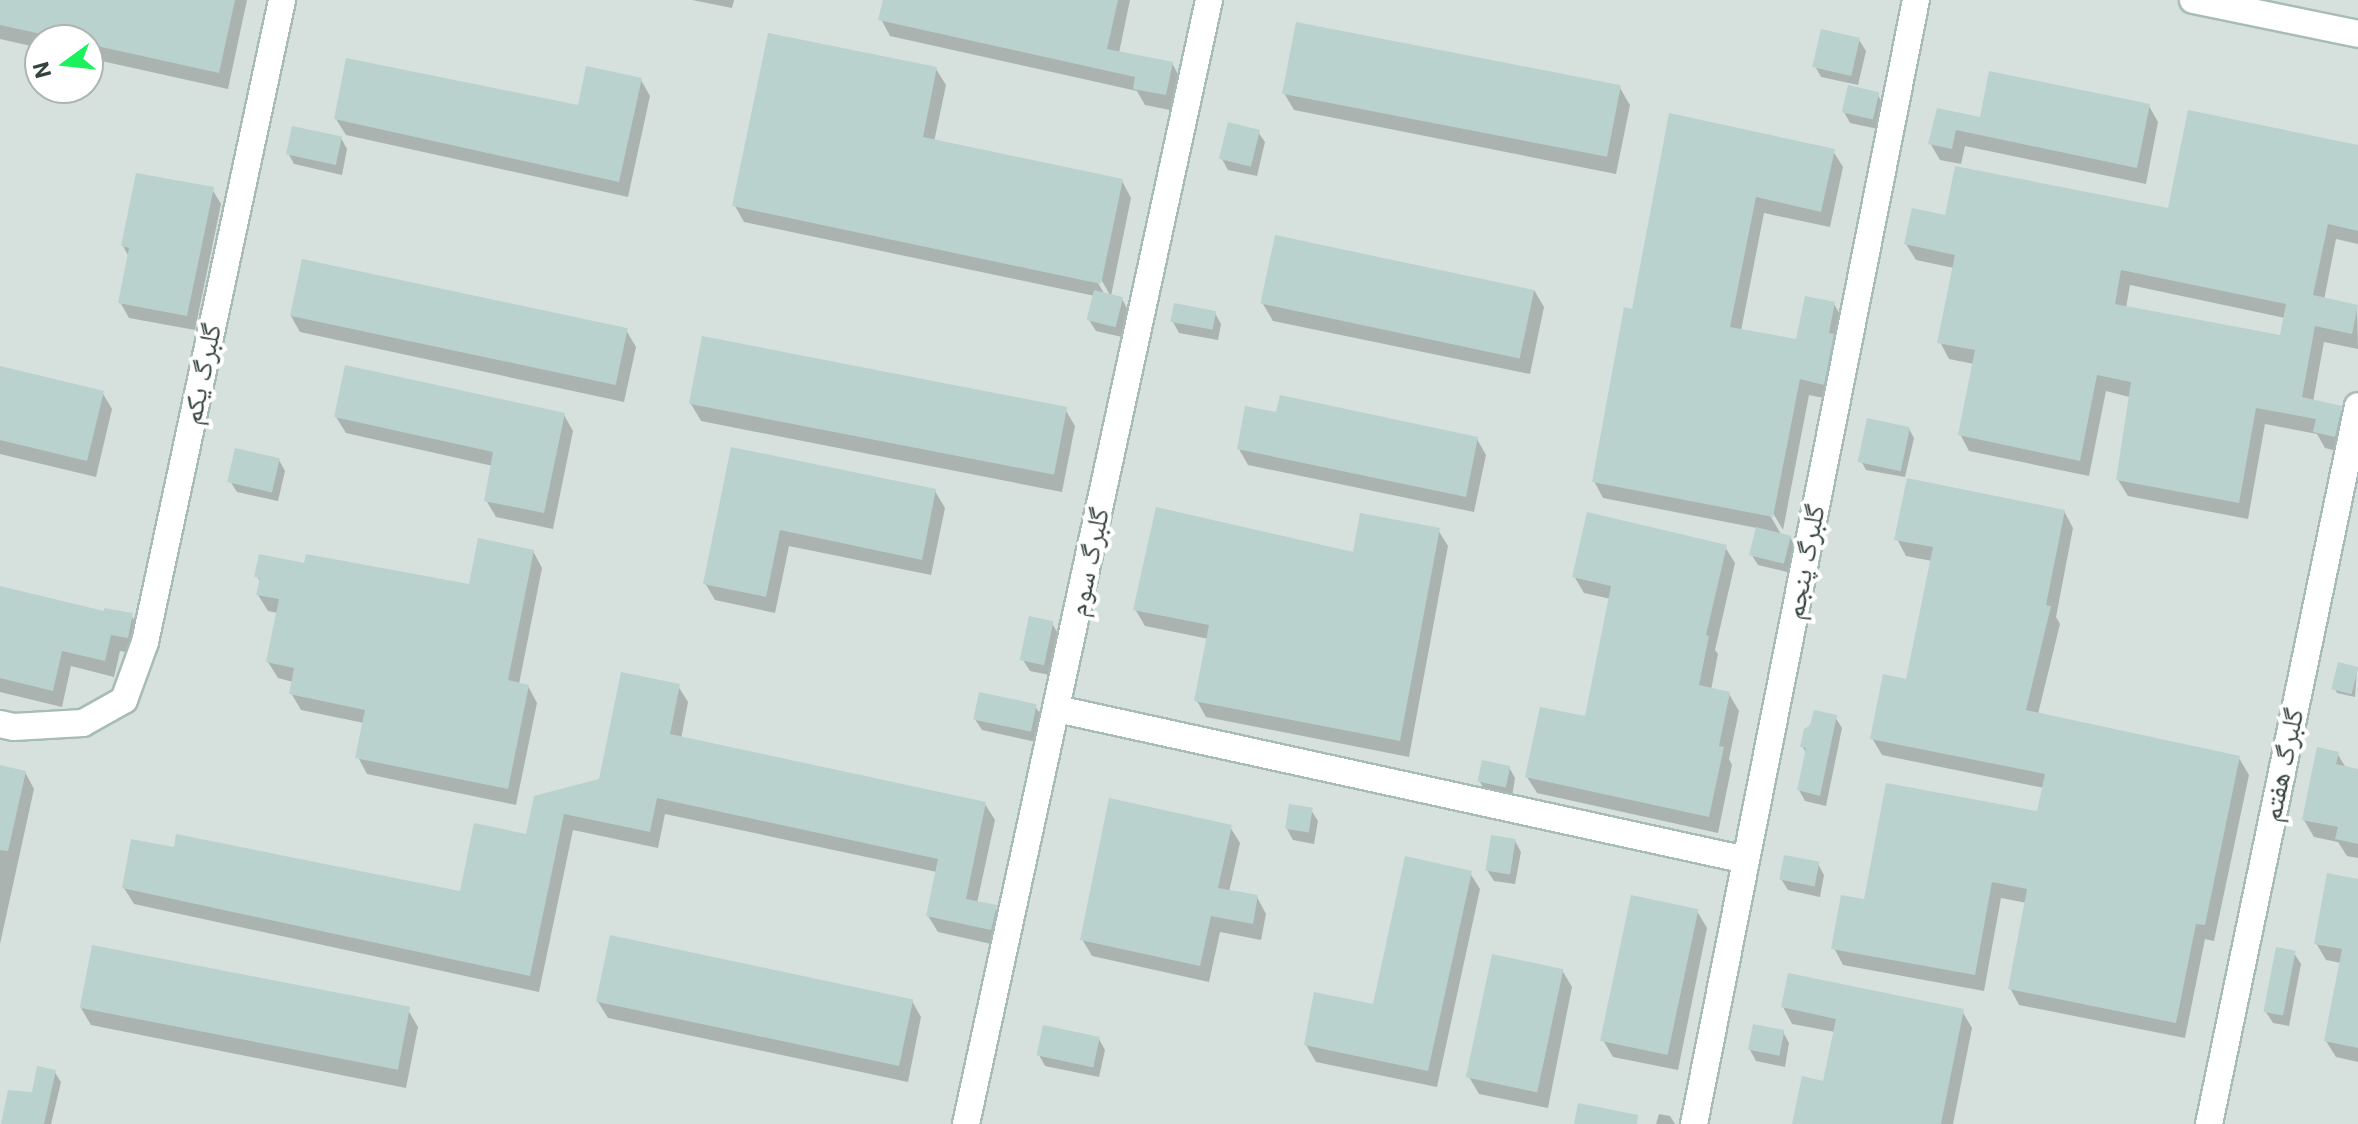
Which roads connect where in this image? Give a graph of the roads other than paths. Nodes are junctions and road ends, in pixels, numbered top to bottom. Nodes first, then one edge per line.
1 (282, 0) edge
2 (1209, 0) edge
3 (1916, 0) edge
4 (2193, 0) edge
5 (2358, 34) edge
6 (2358, 406) edge
7 (1057, 709) junction
8 (0, 724) edge
9 (1746, 860) junction
10 (966, 1124) edge
11 (1694, 1124) edge
12 (2209, 1124) edge

1 - 8 street, گلبرگ یکم
2 - 7 street, گلبرگ سوم
3 - 9 street, گلبرگ پنجم
4 - 5 street
6 - 12 street, گلبرگ هفتم
7 - 9 street
7 - 10 street, گلبرگ سوم
9 - 11 street, گلبرگ پنجم

